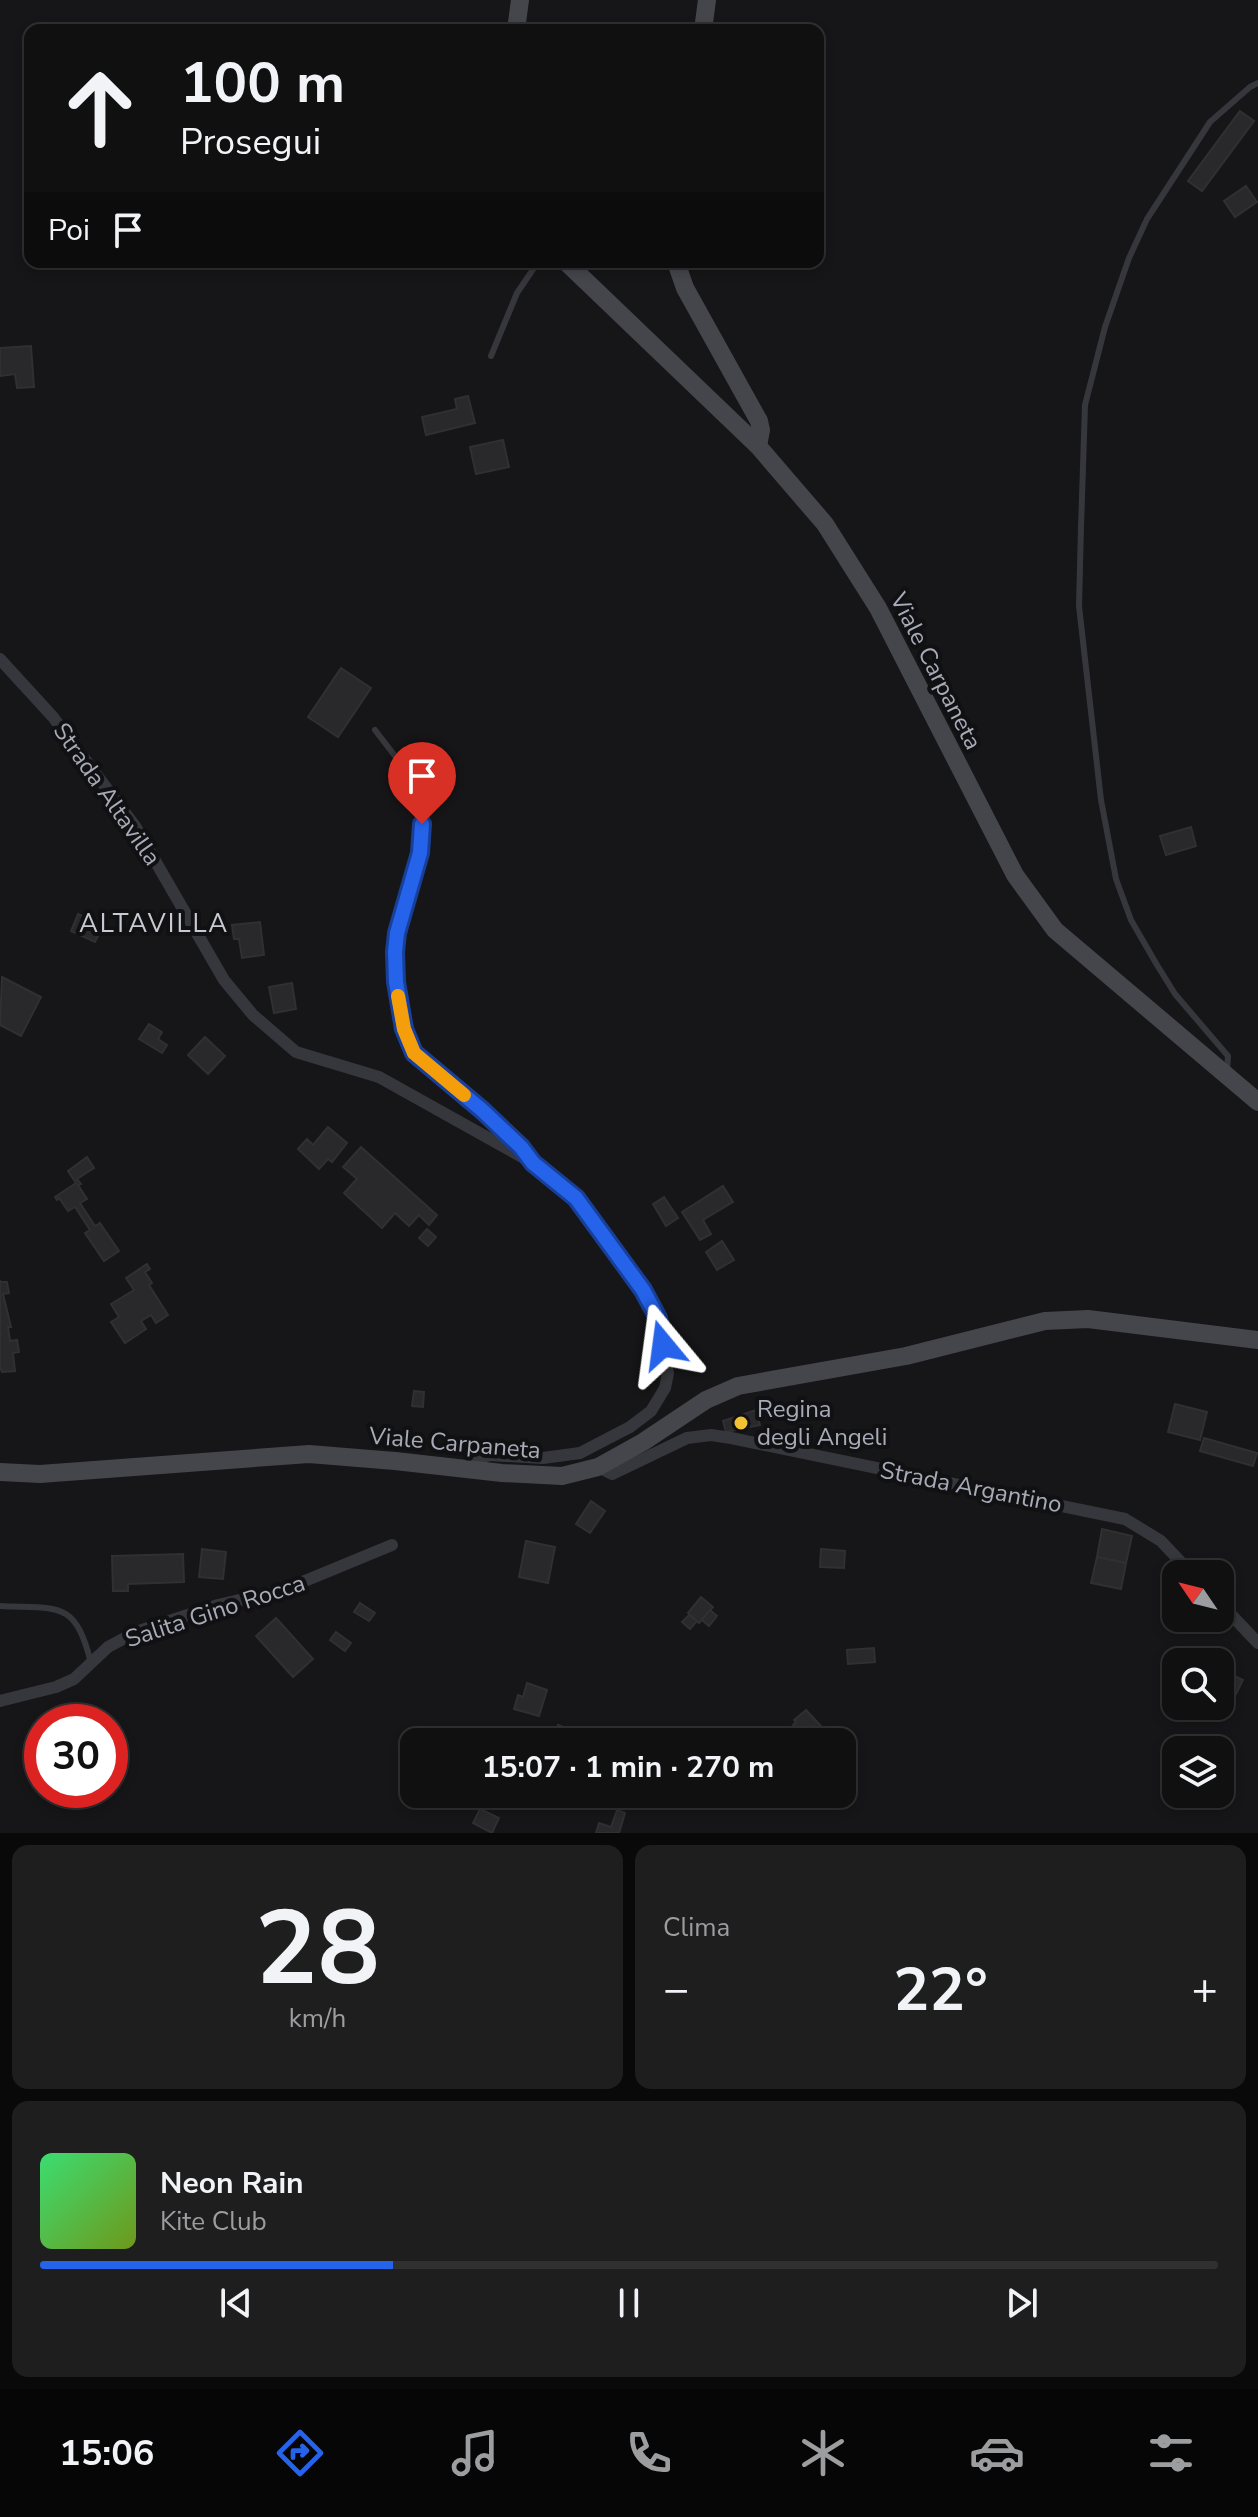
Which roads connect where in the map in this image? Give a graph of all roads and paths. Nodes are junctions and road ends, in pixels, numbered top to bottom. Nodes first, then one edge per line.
1 (520, 0) edge
2 (707, 0) edge
3 (517, 24) edge
4 (704, 24) edge
5 (1258, 83) edge
6 (534, 268) edge
7 (572, 268) edge
8 (678, 268) edge
9 (491, 356) dead end
10 (758, 446) junction
11 (0, 659) edge
12 (375, 730) dead end
13 (1226, 1076) junction
14 (1258, 1102) edge
15 (533, 1163) junction
16 (1258, 1340) edge
17 (598, 1467) junction
18 (470, 1470) junction
19 (0, 1472) edge
20 (392, 1545) dead end
21 (1179, 1560) edge
22 (0, 1606) edge
23 (1234, 1618) edge
24 (1258, 1643) edge
25 (91, 1663) junction
26 (0, 1701) edge

1 - 3 main road
2 - 4 main road
5 - 13 lane
6 - 9 lane
7 - 10 main road, Viale Carpaneta
8 - 10 main road
10 - 13 main road, Viale Carpaneta
11 - 15 street, Strada Altavilla
12 - 15 lane
13 - 14 main road, Viale Carpaneta
15 - 18 street, Strada Altavilla
16 - 17 main road, Viale Carpaneta
17 - 18 main road, Viale Carpaneta
17 - 21 street, Strada Argantino
18 - 19 main road, Viale Carpaneta
20 - 25 street, Salita Gino Rocca
22 - 25 lane
23 - 24 street
25 - 26 street, Salita Gino Rocca

